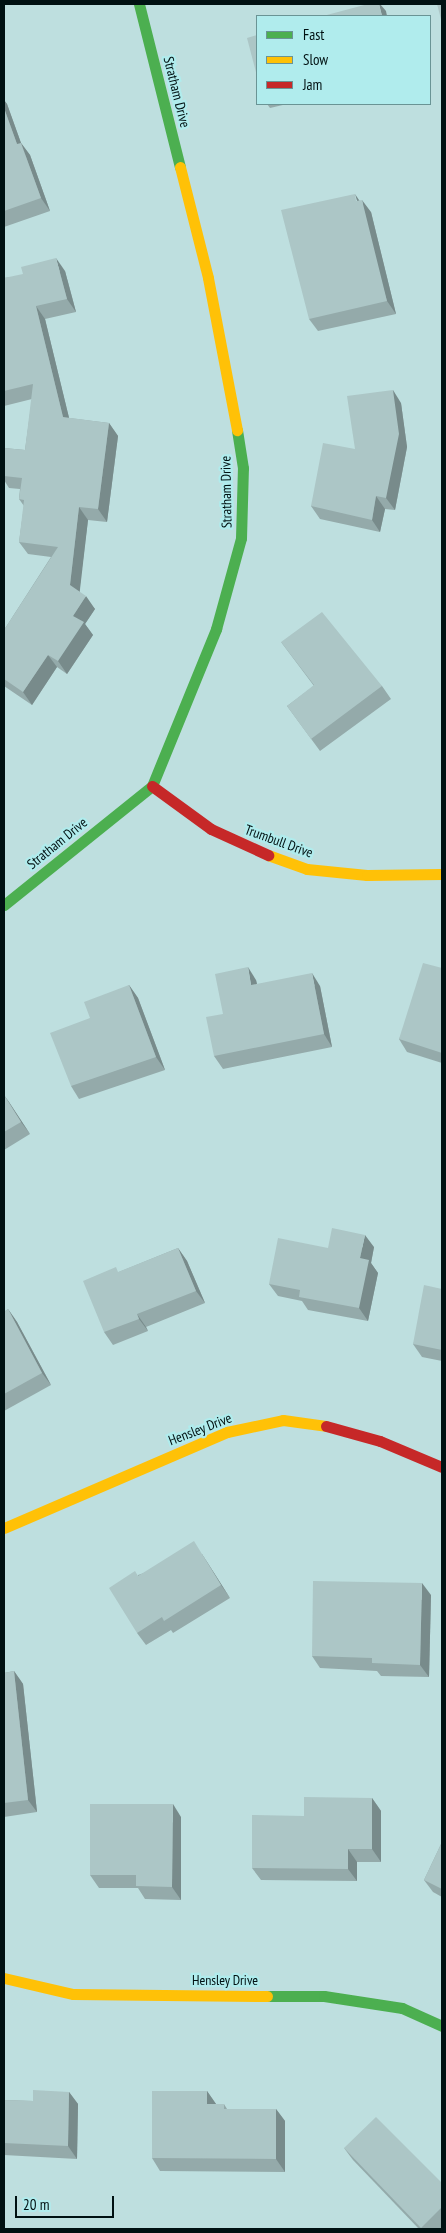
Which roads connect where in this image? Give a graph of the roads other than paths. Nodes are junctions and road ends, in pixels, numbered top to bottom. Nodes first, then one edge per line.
1 (139, 4) edge
2 (152, 786) junction
3 (442, 874) edge
4 (4, 905) edge
5 (442, 1467) edge
6 (4, 1528) edge
7 (4, 1978) edge
8 (442, 2026) edge

1 - 2 street, Stratham Drive
2 - 3 street, Trumbull Drive
2 - 4 street, Stratham Drive
5 - 6 street, Hensley Drive
7 - 8 street, Hensley Drive

